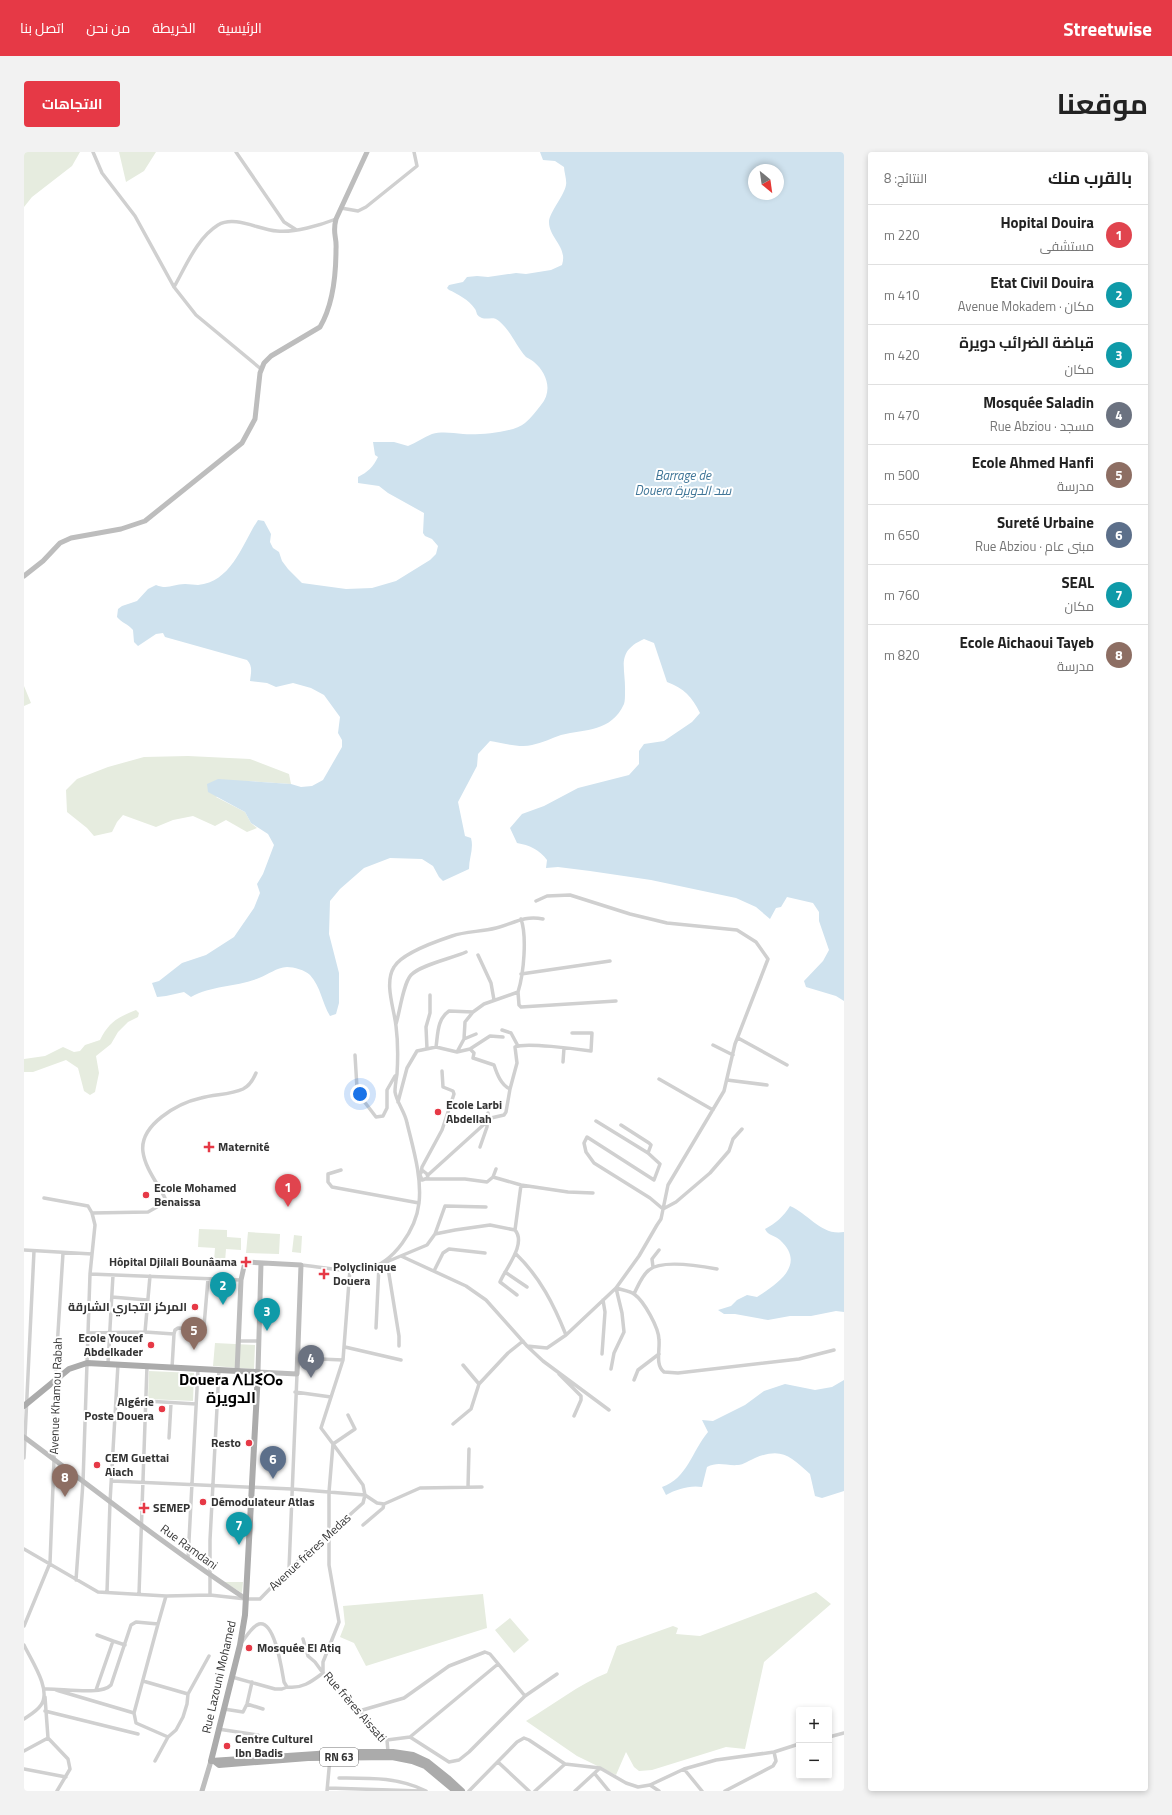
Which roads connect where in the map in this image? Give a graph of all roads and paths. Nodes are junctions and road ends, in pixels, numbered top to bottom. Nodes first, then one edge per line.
1 (93, 152) edge
2 (236, 152) edge
3 (367, 152) edge
4 (414, 152) edge
5 (341, 208) junction
6 (336, 219) junction
7 (295, 229) junction
8 (174, 287) junction
9 (261, 369) junction
10 (24, 576) edge
11 (536, 901) dead end
12 (521, 919) junction
13 (543, 919) dead end
14 (466, 952) dead end
15 (478, 955) dead end
16 (610, 961) dead end
17 (522, 974) junction
18 (518, 992) junction
19 (430, 995) dead end
20 (494, 1000) junction
21 (616, 1001) dead end
22 (473, 1012) junction
23 (396, 1025) junction
24 (502, 1030) dead end
25 (572, 1033) dead end
26 (476, 1034) dead end
27 (503, 1037) dead end
28 (738, 1038) junction
29 (464, 1039) junction
30 (712, 1045) dead end
31 (518, 1046) junction
32 (436, 1047) junction
33 (564, 1048) junction
34 (427, 1049) junction
35 (470, 1049) junction
36 (458, 1052) junction
37 (355, 1055) dead end
38 (733, 1055) junction
39 (563, 1062) dead end
40 (787, 1065) dead end
41 (442, 1071) dead end
42 (256, 1073) dead end
43 (397, 1073) junction
44 (659, 1079) dead end
45 (727, 1080) junction
46 (768, 1084) dead end
47 (510, 1088) junction
48 (398, 1102) junction
49 (713, 1110) junction
50 (488, 1113) dead end
51 (487, 1121) junction
52 (596, 1121) dead end
53 (621, 1125) dead end
54 (742, 1129) dead end
55 (480, 1147) dead end
56 (648, 1153) junction
57 (496, 1169) dead end
58 (341, 1170) dead end
59 (421, 1173) junction
60 (492, 1176) junction
61 (428, 1177) junction
62 (420, 1180) junction
63 (521, 1185) junction
64 (592, 1193) dead end
65 (44, 1198) dead end
66 (419, 1203) junction
67 (486, 1207) dead end
68 (663, 1209) junction
69 (92, 1213) junction
70 (515, 1230) junction
71 (435, 1234) junction
72 (24, 1250) edge
73 (659, 1250) dead end
74 (34, 1251) junction
75 (63, 1253) junction
76 (485, 1253) dead end
77 (92, 1254) junction
78 (516, 1254) junction
79 (401, 1256) junction
80 (387, 1262) junction
81 (261, 1263) junction
82 (301, 1265) junction
83 (379, 1265) junction
84 (374, 1267) junction
85 (653, 1267) junction
86 (717, 1268) dead end
87 (350, 1269) junction
88 (434, 1271) junction
89 (506, 1272) junction
90 (90, 1274) junction
91 (113, 1274) junction
92 (150, 1276) junction
93 (208, 1279) junction
94 (241, 1280) junction
95 (527, 1287) dead end
96 (616, 1288) junction
97 (634, 1294) junction
98 (517, 1295) dead end
99 (112, 1297) junction
100 (147, 1300) junction
101 (603, 1300) junction
102 (376, 1328) dead end
103 (88, 1332) junction
104 (145, 1332) junction
105 (110, 1333) junction
106 (174, 1334) junction
107 (566, 1335) junction
108 (240, 1341) junction
109 (259, 1341) junction
110 (523, 1341) junction
111 (399, 1346) dead end
112 (527, 1346) junction
113 (345, 1347) junction
114 (834, 1350) dead end
115 (602, 1354) dead end
116 (659, 1354) junction
117 (297, 1358) junction
118 (343, 1360) junction
119 (401, 1360) dead end
120 (87, 1363) junction
121 (108, 1364) junction
122 (118, 1364) junction
123 (463, 1365) dead end
124 (147, 1366) junction
125 (172, 1368) junction
126 (611, 1369) dead end
127 (198, 1370) junction
128 (219, 1370) junction
129 (237, 1372) junction
130 (258, 1372) junction
131 (558, 1372) junction
132 (297, 1374) junction
133 (55, 1380) junction
134 (634, 1380) dead end
135 (479, 1384) junction
136 (295, 1392) junction
137 (331, 1397) junction
138 (146, 1402) junction
139 (171, 1403) junction
140 (196, 1404) junction
141 (25, 1406) edge
142 (609, 1410) dead end
143 (348, 1415) dead end
144 (574, 1416) dead end
145 (453, 1424) dead end
146 (25, 1438) edge
147 (169, 1438) dead end
148 (333, 1444) junction
149 (469, 1448) dead end
150 (24, 1458) edge
151 (54, 1460) junction
152 (112, 1481) junction
153 (83, 1482) junction
154 (143, 1482) junction
155 (192, 1486) junction
156 (212, 1486) junction
157 (252, 1487) junction
158 (468, 1487) junction
159 (482, 1487) dead end
160 (292, 1489) junction
161 (329, 1492) junction
162 (365, 1495) junction
163 (110, 1502) junction
164 (384, 1504) junction
165 (140, 1524) junction
166 (363, 1526) dead end
167 (329, 1533) junction
168 (24, 1549) edge
169 (188, 1559) junction
170 (50, 1563) junction
171 (289, 1569) junction
172 (210, 1575) junction
173 (76, 1580) junction
174 (106, 1592) junction
175 (139, 1594) junction
176 (210, 1595) junction
177 (166, 1596) junction
178 (246, 1600) junction
179 (158, 1624) junction
180 (24, 1626) edge
181 (98, 1635) dead end
182 (303, 1639) dead end
183 (113, 1641) junction
184 (24, 1645) edge
185 (125, 1645) junction
186 (240, 1645) junction
187 (209, 1656) dead end
188 (498, 1664) junction
189 (323, 1673) junction
190 (557, 1674) dead end
191 (232, 1677) junction
192 (143, 1682) junction
193 (252, 1682) junction
194 (287, 1687) junction
195 (45, 1689) junction
196 (51, 1689) junction
197 (96, 1690) junction
198 (188, 1694) junction
199 (525, 1696) junction
200 (45, 1697) junction
201 (247, 1704) junction
202 (223, 1709) junction
203 (264, 1709) dead end
204 (359, 1710) junction
205 (45, 1711) junction
206 (134, 1713) junction
207 (24, 1719) edge
208 (218, 1729) junction
209 (844, 1733) edge
210 (138, 1734) dead end
211 (258, 1735) dead end
212 (832, 1736) edge
213 (168, 1737) junction
214 (410, 1737) junction
215 (48, 1738) junction
216 (387, 1740) junction
217 (796, 1745) edge
218 (24, 1751) edge
219 (774, 1752) junction
220 (388, 1754) junction
221 (330, 1758) junction
222 (155, 1761) dead end
223 (212, 1761) junction
224 (498, 1762) junction
225 (565, 1764) junction
226 (600, 1768) junction
227 (684, 1768) junction
228 (24, 1769) edge
229 (595, 1774) junction
230 (66, 1777) junction
231 (338, 1778) dead end
232 (650, 1785) junction
233 (642, 1787) junction
234 (328, 1790) edge
235 (58, 1791) edge
236 (202, 1791) edge
237 (422, 1791) edge
238 (426, 1791) edge
239 (454, 1791) edge
240 (462, 1791) edge
241 (469, 1791) edge
242 (529, 1791) edge
243 (535, 1791) edge
244 (575, 1791) edge
245 (609, 1791) edge
246 (645, 1791) edge
247 (659, 1791) edge
248 (702, 1791) edge
249 (725, 1791) edge

1 - 8 street
2 - 7 street
3 - 5 street
4 - 5 street
5 - 6 street
6 - 7 street
6 - 9 street
7 - 8 street
8 - 9 street
9 - 10 street
11 - 28 street
12 - 13 street
12 - 17 street
12 - 23 street
14 - 23 street
15 - 20 street
16 - 17 street
17 - 18 street
18 - 20 street
18 - 21 street
19 - 34 street
20 - 22 street
22 - 29 street
22 - 32 street
23 - 43 street
24 - 31 street
25 - 33 street
26 - 29 street
27 - 35 street
28 - 38 street
28 - 40 street
29 - 36 street
30 - 38 street
31 - 33 street
31 - 47 street
32 - 34 street
32 - 36 street
33 - 39 street
34 - 48 street
35 - 36 street
35 - 47 street
37 - 43 street
38 - 45 street
41 - 59 street
42 - 69 street
43 - 48 street
44 - 49 street
45 - 46 street
45 - 49 street
47 - 51 street
48 - 59 street
49 - 68 street
50 - 51 street
51 - 55 street
51 - 61 street
52 - 56 street
53 - 56 street
54 - 68 street
56 - 68 street
57 - 60 street
58 - 66 street
59 - 61 street
59 - 62 street
60 - 61 street
60 - 63 street
61 - 62 street
62 - 66 street
63 - 64 street
63 - 70 street
65 - 69 street
66 - 84 street
67 - 71 street
68 - 96 street
69 - 77 street
70 - 71 street
70 - 78 street
71 - 79 street
72 - 74 street
73 - 85 street
74 - 75 street
74 - 141 street
75 - 77 street
75 - 133 street, Avenue Khamou Rabah
76 - 88 street
77 - 90 street
78 - 89 street
78 - 107 street
79 - 80 street
79 - 88 street
80 - 83 street
80 - 111 street
81 - 82 street
81 - 94 street
81 - 109 street, Rue Lazouni Mohamed
82 - 87 street
82 - 117 street
83 - 84 street
83 - 102 street
84 - 87 street
85 - 86 street
85 - 97 street
87 - 113 street
88 - 110 street
89 - 95 street
89 - 98 street
90 - 91 street
90 - 103 street
91 - 92 street
91 - 99 street
92 - 93 street
92 - 100 street
93 - 94 street
93 - 106 street
94 - 108 street
96 - 97 street
96 - 101 street
96 - 126 street
97 - 116 street
99 - 100 street
99 - 105 street
100 - 104 street
101 - 107 street
101 - 115 street
103 - 105 street
103 - 120 street
104 - 105 street
104 - 106 street
105 - 121 street
106 - 125 street
107 - 112 street
108 - 109 street
108 - 129 street
109 - 130 street, Rue Lazouni Mohamed
110 - 112 street
110 - 135 street
112 - 131 street
113 - 118 street
113 - 119 street
114 - 116 street
116 - 134 street
117 - 118 street
117 - 132 street
118 - 137 street
120 - 121 main road
120 - 133 main road
120 - 153 street
121 - 122 main road
122 - 124 main road
122 - 152 street
123 - 135 street
124 - 125 main road
124 - 138 street
125 - 127 main road
127 - 128 main road
127 - 140 street
128 - 129 main road
128 - 156 street
129 - 130 main road
130 - 132 street
130 - 157 main road, Rue Lazouni Mohamed
131 - 142 street
131 - 144 street
132 - 136 street
133 - 141 main road
133 - 151 street, Avenue Khamou Rabah
135 - 145 street
136 - 137 street
136 - 160 street
137 - 148 street
138 - 139 street
138 - 154 street
139 - 140 street
139 - 147 street
140 - 155 street
141 - 146 street
143 - 148 street
146 - 150 street
146 - 151 street, Rue Ramdani
148 - 161 street, Rue frères Aissati
148 - 162 street
149 - 158 street
151 - 153 street, Rue Ramdani
151 - 170 street, Avenue Khamou Rabah
152 - 154 street
152 - 163 street
153 - 163 street, Rue Ramdani
153 - 173 street
154 - 155 street
154 - 165 street
155 - 156 street
155 - 169 street
156 - 157 street
156 - 172 street
157 - 160 street
157 - 178 main road, Rue Lazouni Mohamed
158 - 159 street
158 - 164 street
160 - 161 street
160 - 171 street
161 - 162 street
161 - 167 street, Rue frères Aissati
162 - 164 street
162 - 167 street, Avenue frères Medas
163 - 165 street, Rue Ramdani
163 - 174 street
164 - 166 street
165 - 169 street, Rue Ramdani
165 - 175 street
167 - 171 street, Avenue frères Medas
167 - 189 street, Rue frères Aissati
168 - 170 street
169 - 172 street, Rue Ramdani
170 - 173 street
170 - 180 street
171 - 178 street, Avenue frères Medas
172 - 176 street
172 - 178 street, Rue Ramdani
173 - 174 street
174 - 175 street
175 - 177 street
176 - 177 street
176 - 178 street
177 - 179 street
178 - 186 main road, Rue Lazouni Mohamed
179 - 185 street
179 - 192 street
181 - 183 street
182 - 189 street
183 - 185 street
183 - 197 street
184 - 195 street
185 - 197 street
186 - 191 main road, Rue Lazouni Mohamed
186 - 194 street
187 - 198 street
188 - 199 street
188 - 204 street
188 - 214 street
189 - 194 street
189 - 204 street, Rue frères Aissati
190 - 199 street
191 - 193 street
191 - 202 main road, Rue Lazouni Mohamed
192 - 198 street
192 - 206 street
193 - 194 street
193 - 201 street
195 - 196 street
195 - 200 street
196 - 197 street
196 - 206 street
198 - 213 street
199 - 214 street
200 - 205 street
200 - 207 street
201 - 202 street
201 - 203 street
202 - 208 main road, Rue Lazouni Mohamed
204 - 216 street, Rue frères Aissati
205 - 210 street
205 - 215 street
206 - 213 street
208 - 211 street
208 - 223 main road, Rue Lazouni Mohamed
209 - 212 street
213 - 222 street
214 - 216 street
215 - 218 street
215 - 230 street
216 - 220 street, Rue frères Aissati
217 - 219 street
219 - 227 street
219 - 249 street
220 - 221 main road, RN 63
220 - 223 main road
220 - 239 main road, RN 63
220 - 240 main road
221 - 223 main road, RN 63
221 - 234 street
223 - 236 street
224 - 225 street
224 - 241 street
224 - 242 street
225 - 226 street
225 - 243 street
226 - 229 street
226 - 233 street
227 - 232 street
227 - 248 street
228 - 230 street
229 - 244 street
229 - 245 street
230 - 235 street
231 - 238 street
232 - 233 street
232 - 247 street
233 - 246 street
234 - 237 street

